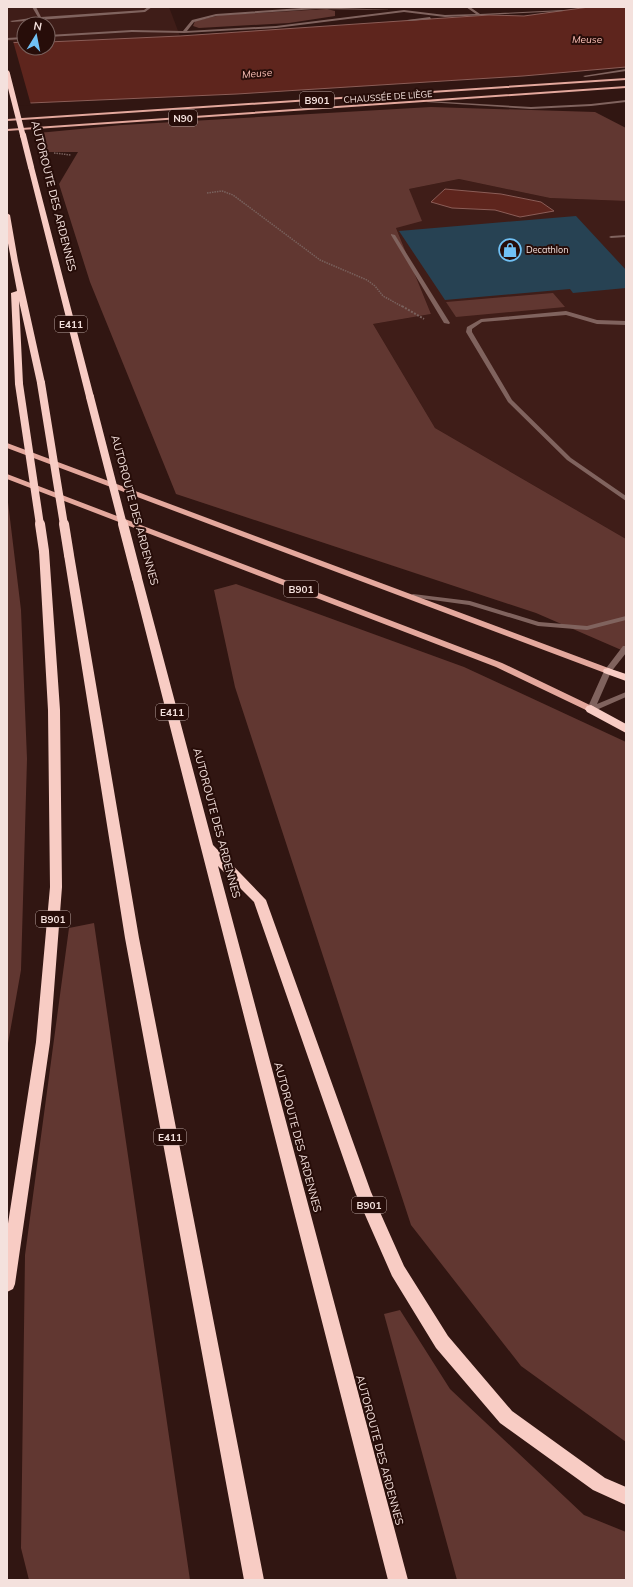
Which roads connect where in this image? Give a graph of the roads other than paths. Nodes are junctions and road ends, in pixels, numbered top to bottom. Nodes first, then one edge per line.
1 (34, 7) edge
2 (99, 7) edge
3 (150, 7) edge
4 (414, 7) edge
5 (468, 7) edge
6 (82, 11) dead end
7 (404, 11) junction
8 (562, 11) dead end
9 (102, 14) junction
10 (479, 14) junction
11 (39, 16) edge
12 (84, 16) junction
13 (445, 16) junction
14 (56, 17) edge
15 (409, 20) dead end
16 (12, 21) dead end
17 (16, 21) edge
18 (184, 32) junction
19 (56, 36) edge
20 (626, 70) edge
21 (7, 74) edge
22 (585, 76) dead end
23 (626, 80) edge
24 (626, 83) edge
25 (626, 87) edge
26 (626, 101) edge
27 (428, 102) junction
28 (7, 120) edge
29 (7, 125) edge
30 (44, 127) junction
31 (7, 130) edge
32 (7, 135) edge
33 (7, 215) edge
34 (393, 235) dead end
35 (626, 236) edge
36 (611, 237) dead end
37 (14, 261) junction
38 (447, 323) dead end
39 (626, 323) edge
40 (7, 445) edge
41 (7, 476) edge
42 (626, 499) edge
43 (413, 596) junction
44 (626, 618) edge
45 (626, 648) edge
46 (608, 671) junction
47 (626, 678) edge
48 (626, 694) edge
49 (591, 709) junction
50 (626, 729) edge
51 (208, 847) junction
52 (7, 1284) edge
53 (626, 1496) edge
54 (254, 1580) edge
55 (398, 1580) edge

1 - 11 street
2 - 9 street
3 - 9 street
4 - 7 street
5 - 10 street
6 - 12 street
7 - 13 street
7 - 18 street
7 - 18 street
8 - 10 street
9 - 12 street
10 - 13 street
12 - 14 street
13 - 15 street
16 - 17 street
18 - 19 street
20 - 22 street
21 - 51 highway, AUTOROUTE DES ARDENNES / E411, bridge
23 - 28 main road, B901
24 - 29 main road, CHAUSSÉE DE LIÈGE / N90
25 - 27 main road, CHAUSSÉE DE LIÈGE / N90
26 - 27 street
27 - 30 main road, CHAUSSÉE DE LIÈGE / N90
30 - 31 main road, CHAUSSÉE DE LIÈGE / N90
30 - 32 main road
33 - 37 highway, E411
34 - 38 street
35 - 36 street
37 - 52 highway, B901, bridge
37 - 54 highway, E411, bridge
39 - 42 street
40 - 43 main road
41 - 49 main road, B901
43 - 44 street
43 - 46 main road
45 - 46 street
46 - 47 highway
46 - 49 street
48 - 49 street
49 - 50 highway, B901
51 - 53 highway, B901
51 - 55 highway, AUTOROUTE DES ARDENNES / E411

